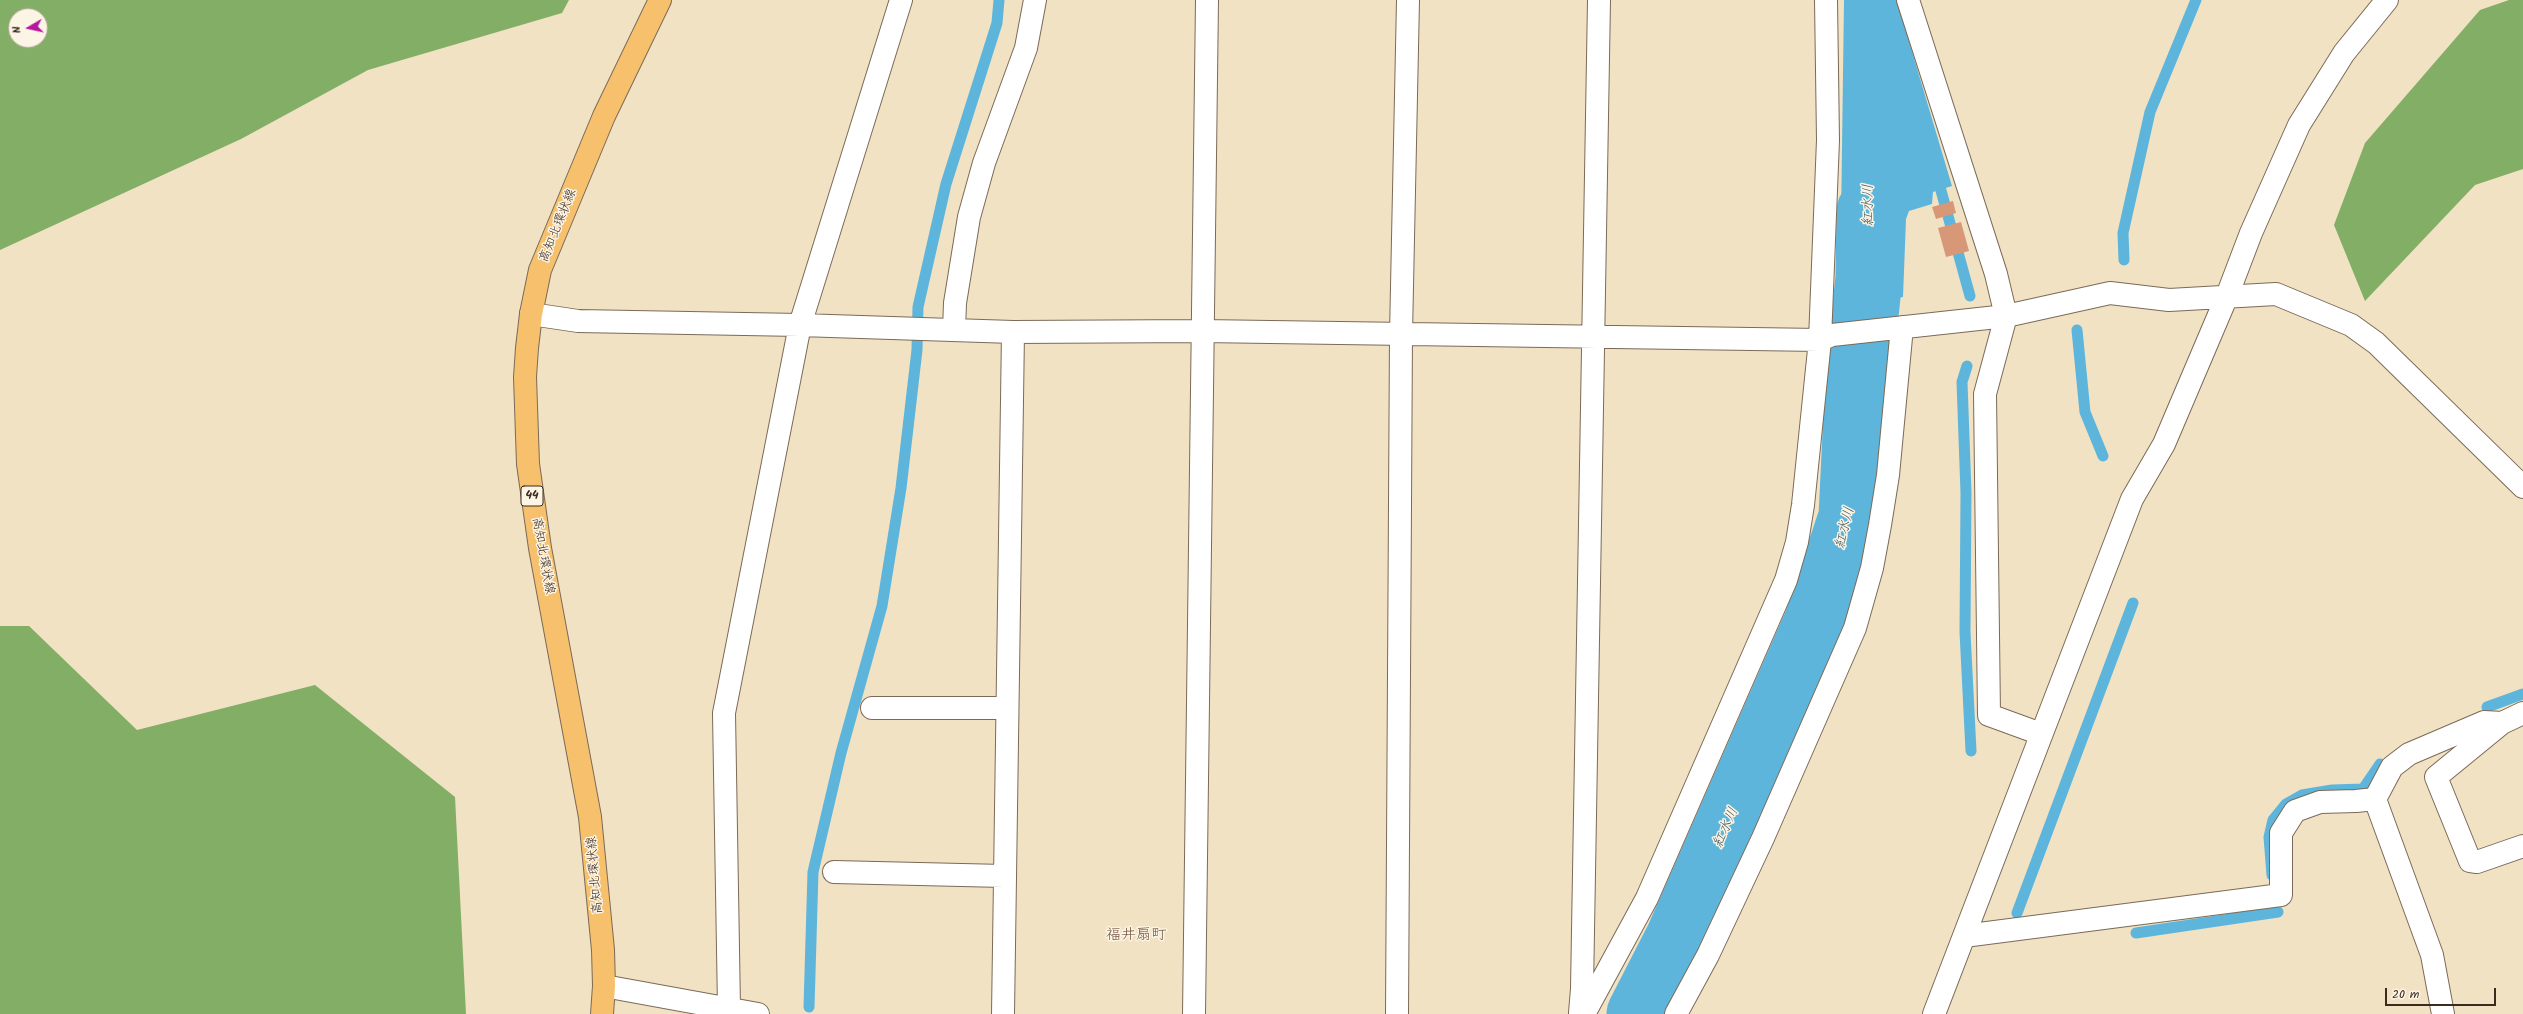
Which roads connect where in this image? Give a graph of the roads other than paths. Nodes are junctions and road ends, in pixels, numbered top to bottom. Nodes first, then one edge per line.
1 (660, 0) edge
2 (902, 0) edge
3 (1035, 0) edge
4 (1207, 0) edge
5 (1408, 0) edge
6 (1599, 0) edge
7 (1826, 0) edge
8 (1908, 0) edge
9 (2387, 0) edge
10 (2227, 296) junction
11 (531, 314) junction
12 (2006, 316) junction
13 (800, 325) junction
14 (1899, 327) junction
15 (945, 330) junction
16 (1202, 331) junction
17 (1013, 332) junction
18 (1401, 334) junction
19 (1593, 337) junction
20 (1826, 338) junction
21 (2523, 487) edge
22 (872, 708) dead end
23 (1006, 708) junction
24 (2523, 712) edge
25 (2502, 724) junction
26 (2041, 734) junction
27 (2375, 798) junction
28 (2523, 847) edge
29 (834, 872) dead end
30 (1004, 876) junction
31 (1964, 936) junction
32 (604, 986) junction
33 (729, 1008) junction
34 (602, 1014) edge
35 (758, 1014) edge
36 (1003, 1014) edge
37 (1194, 1014) edge
38 (1397, 1014) edge
39 (1580, 1014) edge
40 (1584, 1014) edge
41 (1676, 1014) edge
42 (1934, 1014) edge
43 (2443, 1014) edge

1 - 11 main road, 高知北環状線 / 44
2 - 13 street
3 - 15 street
4 - 16 street
5 - 18 street
6 - 19 street
7 - 20 street
8 - 12 street
9 - 10 street
10 - 12 street
10 - 21 street
10 - 26 street
11 - 13 street
11 - 32 main road, 高知北環状線 / 44
12 - 14 street
12 - 26 street
13 - 15 street
13 - 33 street
14 - 20 street
14 - 41 street
15 - 17 street
16 - 17 street
16 - 18 street
16 - 37 street
17 - 23 street
18 - 19 street
18 - 38 street
19 - 20 street
19 - 39 street
20 - 40 street
22 - 23 street
23 - 30 street
24 - 25 street
25 - 27 street
25 - 28 street
26 - 31 street
27 - 31 street
27 - 43 street
29 - 30 street
30 - 36 street
31 - 42 street
32 - 33 street
32 - 34 main road, 高知北環状線 / 44
33 - 35 street

